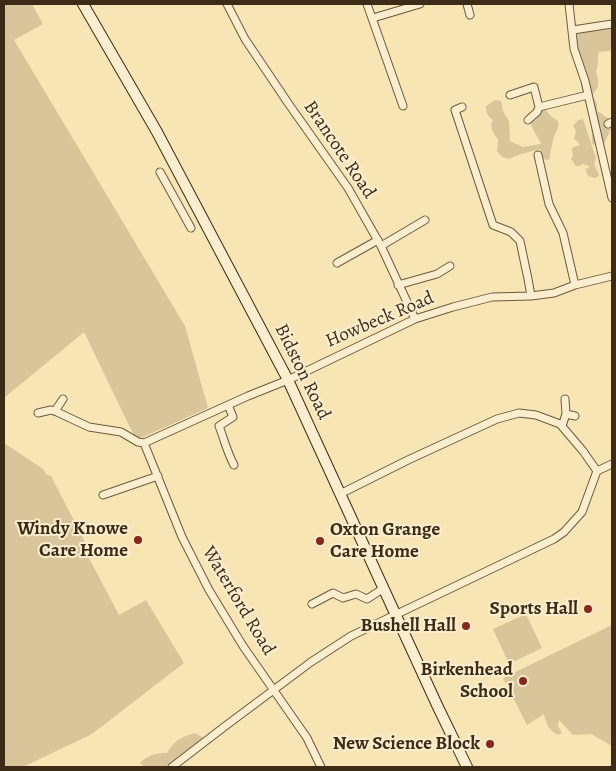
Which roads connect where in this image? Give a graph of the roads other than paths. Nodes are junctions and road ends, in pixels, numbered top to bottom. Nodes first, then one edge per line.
1 (83, 4) edge
2 (227, 4) edge
3 (367, 4) edge
4 (420, 4) edge
5 (467, 4) edge
6 (569, 4) edge
7 (470, 15) dead end
8 (373, 18) junction
9 (612, 24) edge
10 (573, 30) junction
11 (510, 95) dead end
12 (588, 95) junction
13 (403, 106) dead end
14 (539, 107) junction
15 (462, 108) dead end
16 (528, 120) dead end
17 (538, 155) dead end
18 (160, 172) dead end
19 (189, 192) junction
20 (612, 198) edge
21 (175, 200) junction
22 (425, 220) dead end
23 (191, 228) dead end
24 (380, 243) junction
25 (337, 263) dead end
26 (450, 266) dead end
27 (612, 276) edge
28 (398, 285) junction
29 (575, 285) junction
30 (531, 296) junction
31 (415, 319) junction
32 (288, 380) junction
33 (63, 398) dead end
34 (564, 399) dead end
35 (228, 405) junction
36 (54, 411) junction
37 (38, 413) dead end
38 (566, 414) junction
39 (575, 416) dead end
40 (562, 426) junction
41 (144, 443) junction
42 (612, 464) edge
43 (234, 465) dead end
44 (597, 470) junction
45 (158, 476) junction
46 (340, 494) junction
47 (103, 496) dead end
48 (384, 588) junction
49 (312, 604) dead end
50 (396, 615) junction
51 (274, 690) junction
52 (172, 767) edge
53 (321, 767) edge
54 (467, 767) edge

1 - 19 main road, Bidston Road
2 - 24 street, Brancote Road
3 - 8 street
4 - 8 street
5 - 7 street
6 - 10 street
8 - 13 street
9 - 10 street
10 - 12 street
11 - 14 street
12 - 14 street
12 - 20 street
14 - 16 street
15 - 30 street
17 - 29 street
18 - 21 street
19 - 21 street
19 - 32 main road, Bidston Road
21 - 23 street
22 - 24 street
24 - 25 street
24 - 28 street, Brancote Road
26 - 28 street
27 - 29 street, Howbeck Road
28 - 31 street, Brancote Road
29 - 30 street, Howbeck Road
30 - 31 street, Howbeck Road
31 - 32 street, Howbeck Road
32 - 35 street, Howbeck Road
32 - 46 main road, Bidston Road
33 - 36 street
34 - 38 street
35 - 41 street, Howbeck Road
35 - 43 street
36 - 37 street
36 - 41 street
38 - 39 street
38 - 40 street
40 - 44 street
40 - 46 street
41 - 45 street, Waterford Road
42 - 44 street
44 - 50 street
45 - 47 street
45 - 51 street, Waterford Road
46 - 48 main road, Bidston Road
48 - 49 street
48 - 50 main road, Bidston Road
50 - 51 street
50 - 54 main road, Bidston Road
51 - 52 street
51 - 53 street, Waterford Road

